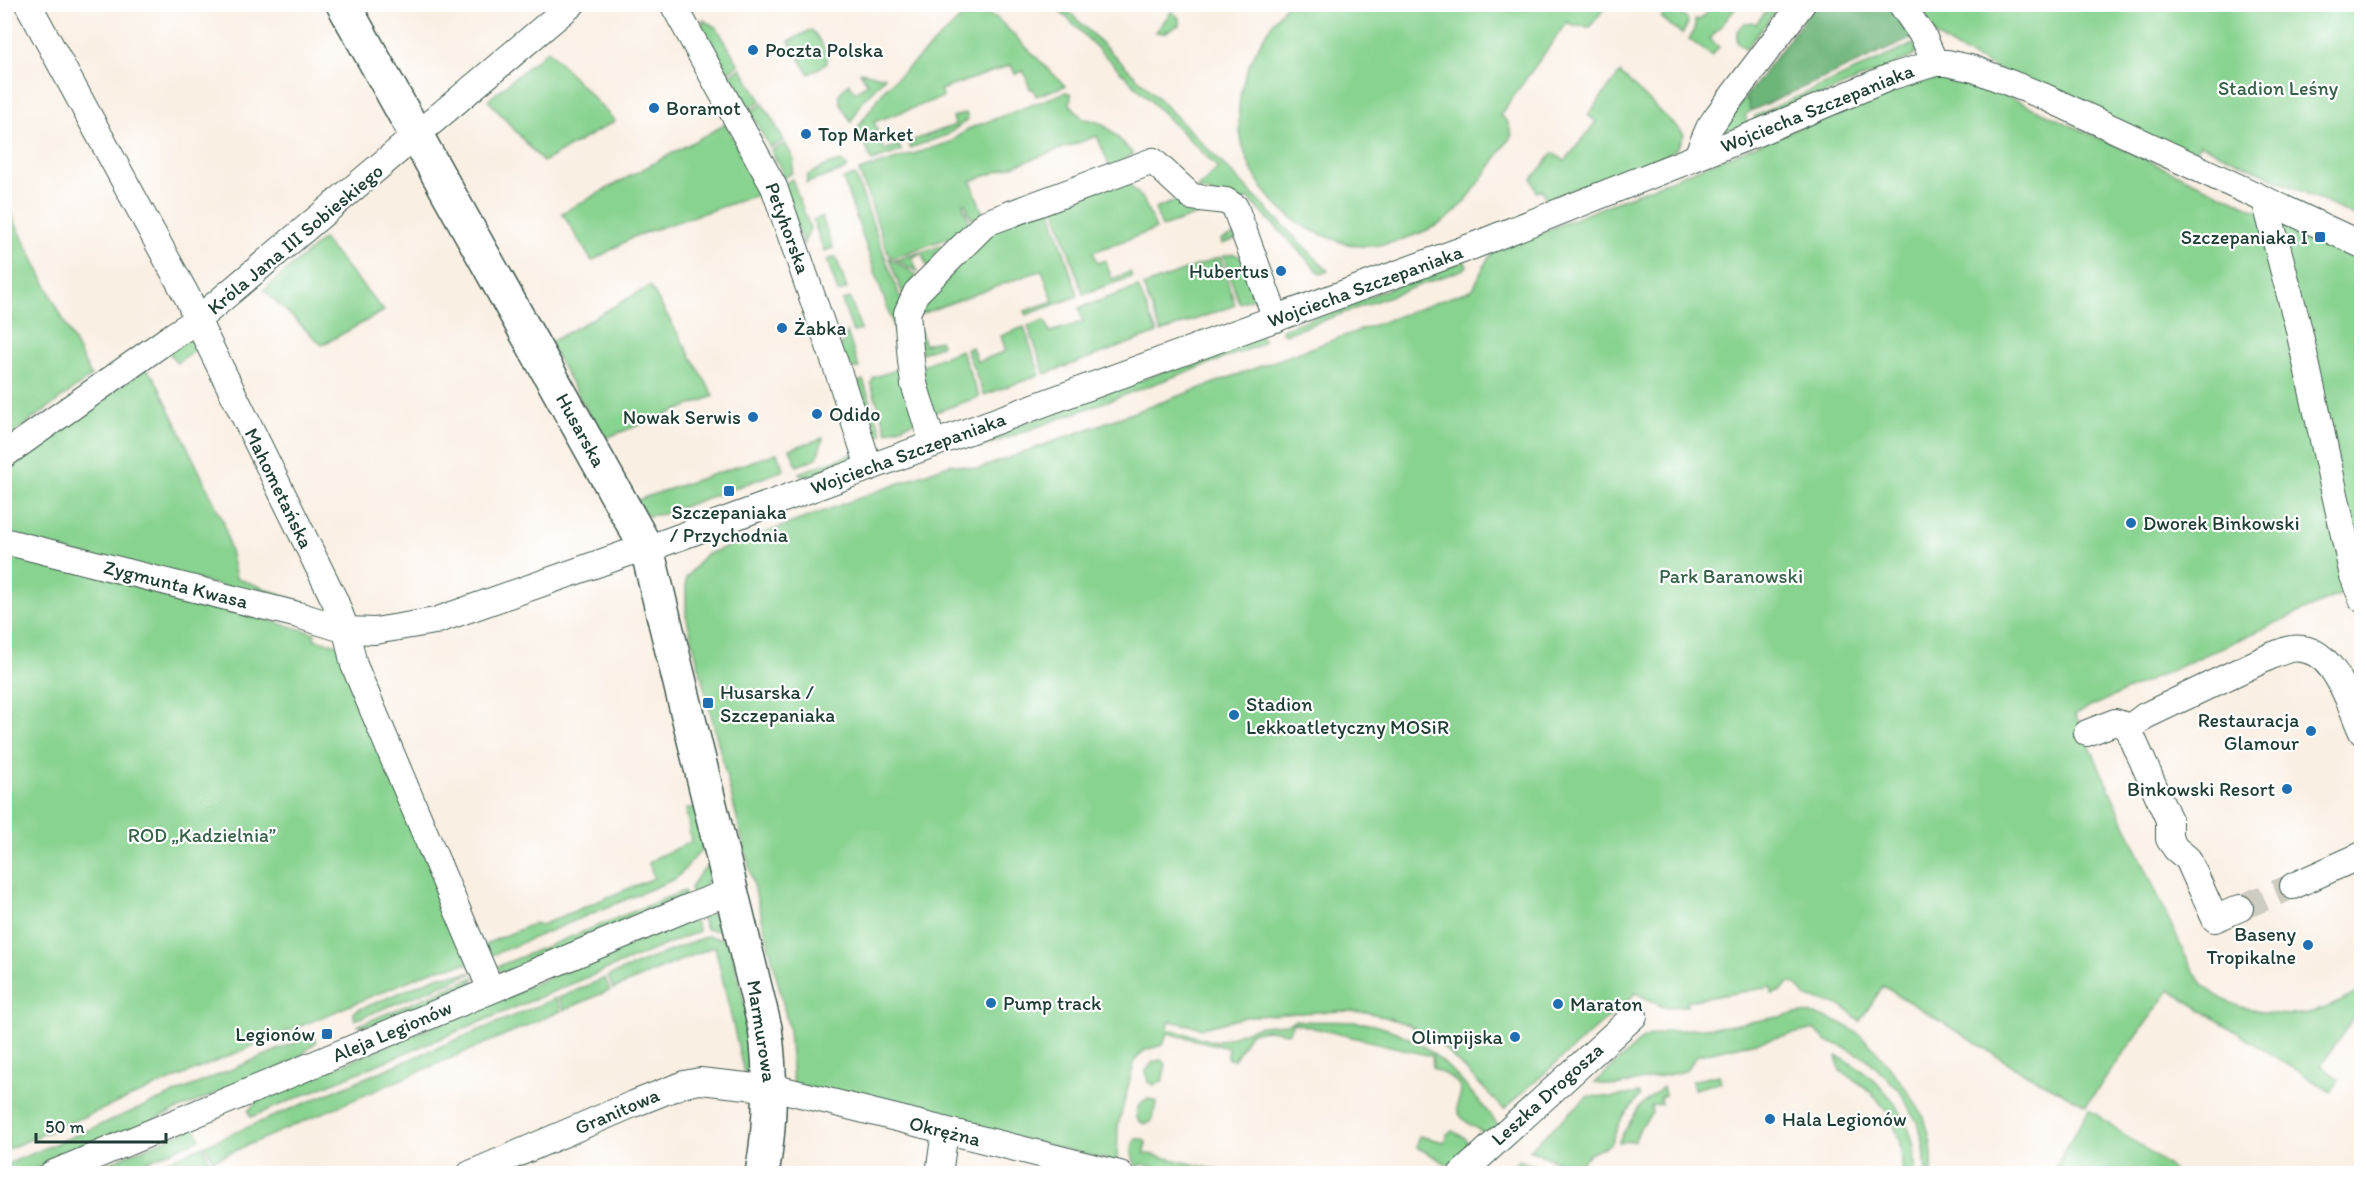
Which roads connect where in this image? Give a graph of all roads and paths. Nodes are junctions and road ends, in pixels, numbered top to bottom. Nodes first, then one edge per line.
1 (28, 4) edge
2 (343, 4) edge
3 (572, 4) edge
4 (674, 4) edge
5 (1802, 4) edge
6 (1901, 4) edge
7 (1935, 63) junction
8 (417, 137) junction
9 (1697, 156) junction
10 (2265, 200) junction
11 (2361, 245) edge
12 (1276, 319) junction
13 (197, 320) junction
14 (933, 444) junction
15 (4, 455) edge
16 (869, 467) junction
17 (4, 541) edge
18 (647, 549) junction
19 (2361, 599) edge
20 (346, 630) junction
21 (2353, 689) edge
22 (2132, 728) junction
23 (2361, 732) edge
24 (2087, 733) dead end
25 (2361, 855) edge
26 (2293, 886) tunnel mouth
27 (732, 891) junction
28 (2240, 908) tunnel mouth
29 (491, 990) junction
30 (1634, 1016) dead end
31 (771, 1088) junction
32 (945, 1131) junction
33 (52, 1173) edge
34 (470, 1173) edge
35 (762, 1173) edge
36 (939, 1173) edge
37 (1114, 1173) edge
38 (1461, 1173) edge

1 - 13 street, Mahometańska
2 - 8 main road, Husarska
3 - 8 street, Króla Jana III Sobieskiego
4 - 16 street, Petyhorska
5 - 9 street
6 - 7 street
7 - 9 street, Wojciecha Szczepaniaka
7 - 10 street, Wojciecha Szczepaniaka
8 - 13 street, Króla Jana III Sobieskiego
8 - 18 main road, Husarska
9 - 12 street, Wojciecha Szczepaniaka
10 - 11 street, Wojciecha Szczepaniaka
10 - 19 street
12 - 14 street, Wojciecha Szczepaniaka
12 - 14 street
13 - 15 street, Króla Jana III Sobieskiego
13 - 20 street, Mahometańska
14 - 16 street, Wojciecha Szczepaniaka
16 - 18 street, Wojciecha Szczepaniaka
17 - 20 street, Zygmunta Kwasa
18 - 20 street, Wojciecha Szczepaniaka
18 - 27 main road, Husarska
20 - 29 street, Mahometańska
21 - 22 street
21 - 23 street
22 - 24 street
22 - 28 street
25 - 26 street
27 - 29 street, Aleja Legionów
27 - 31 main road, Marmurowa
29 - 33 street, Aleja Legionów
30 - 38 street, Leszka Drogosza
31 - 32 street, Okrężna
31 - 34 street, Granitowa
31 - 35 main road, Marmurowa
32 - 36 street
32 - 37 street, Okrężna

